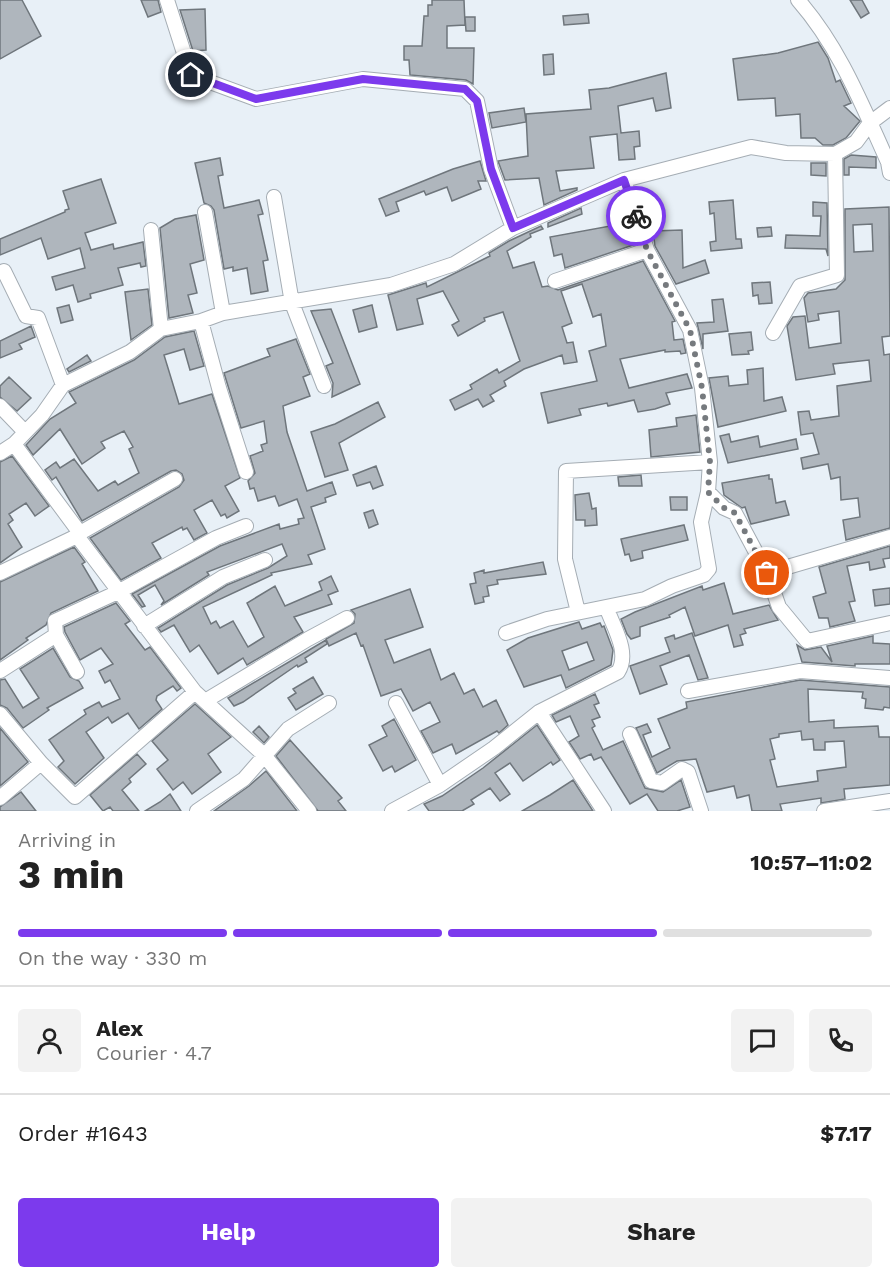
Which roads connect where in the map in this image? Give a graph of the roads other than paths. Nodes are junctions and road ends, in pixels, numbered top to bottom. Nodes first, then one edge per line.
1 (167, 0) edge
2 (798, 0) edge
3 (890, 108) edge
4 (870, 123) junction
5 (835, 154) junction
6 (890, 173) edge
7 (624, 180) junction
8 (274, 197) dead end
9 (205, 212) dead end
10 (513, 228) junction
11 (151, 230) dead end
12 (647, 250) junction
13 (4, 271) dead end
14 (555, 281) dead end
15 (292, 303) junction
16 (223, 313) junction
17 (201, 321) junction
18 (161, 329) junction
19 (773, 333) dead end
20 (63, 385) junction
21 (324, 386) dead end
22 (0, 406) edge
23 (25, 432) junction
24 (14, 444) junction
25 (0, 453) edge
26 (710, 462) junction
27 (246, 471) dead end
28 (175, 479) dead end
29 (708, 492) junction
30 (246, 526) dead end
31 (78, 534) junction
32 (890, 537) edge
33 (265, 560) dead end
34 (0, 573) edge
35 (767, 573) junction
36 (118, 592) junction
37 (607, 609) junction
38 (578, 612) junction
39 (347, 618) dead end
40 (890, 623) edge
41 (144, 626) junction
42 (506, 633) dead end
43 (56, 635) junction
44 (0, 671) edge
45 (77, 672) dead end
46 (890, 678) edge
47 (688, 691) dead end
48 (195, 692) junction
49 (206, 701) junction
50 (329, 703) dead end
51 (396, 703) dead end
52 (539, 712) junction
53 (0, 714) edge
54 (630, 734) dead end
55 (264, 755) junction
56 (41, 763) junction
57 (440, 785) junction
58 (0, 798) edge
59 (890, 801) edge
60 (197, 811) edge
61 (309, 811) edge
62 (392, 811) edge
63 (604, 811) edge
64 (701, 811) edge
65 (824, 811) edge

1 - 10 street
2 - 4 street
3 - 4 street
4 - 5 street
4 - 6 street
5 - 7 street
5 - 19 street
7 - 10 street
7 - 12 street
8 - 15 street
9 - 16 street
10 - 15 street
11 - 18 street
12 - 14 street
12 - 26 street
13 - 20 street
15 - 16 street
15 - 21 street
16 - 17 street
17 - 18 street
17 - 27 street
18 - 20 street
20 - 23 street
22 - 23 street
23 - 24 street
24 - 25 street
24 - 31 street
26 - 29 street
26 - 38 street
28 - 31 street
29 - 35 street
29 - 37 street
30 - 36 street
31 - 34 street
31 - 36 street
32 - 35 street
33 - 41 street
35 - 40 street
36 - 41 street
36 - 43 street
37 - 38 street
37 - 52 street
38 - 42 street
39 - 49 street
41 - 48 street
43 - 44 street
43 - 45 street
46 - 47 street
48 - 49 street
48 - 56 street
49 - 55 street
50 - 55 street
51 - 57 street
52 - 57 street
52 - 63 street
53 - 56 street
54 - 64 street
55 - 60 street
55 - 61 street
56 - 58 street
57 - 62 street
59 - 65 street

